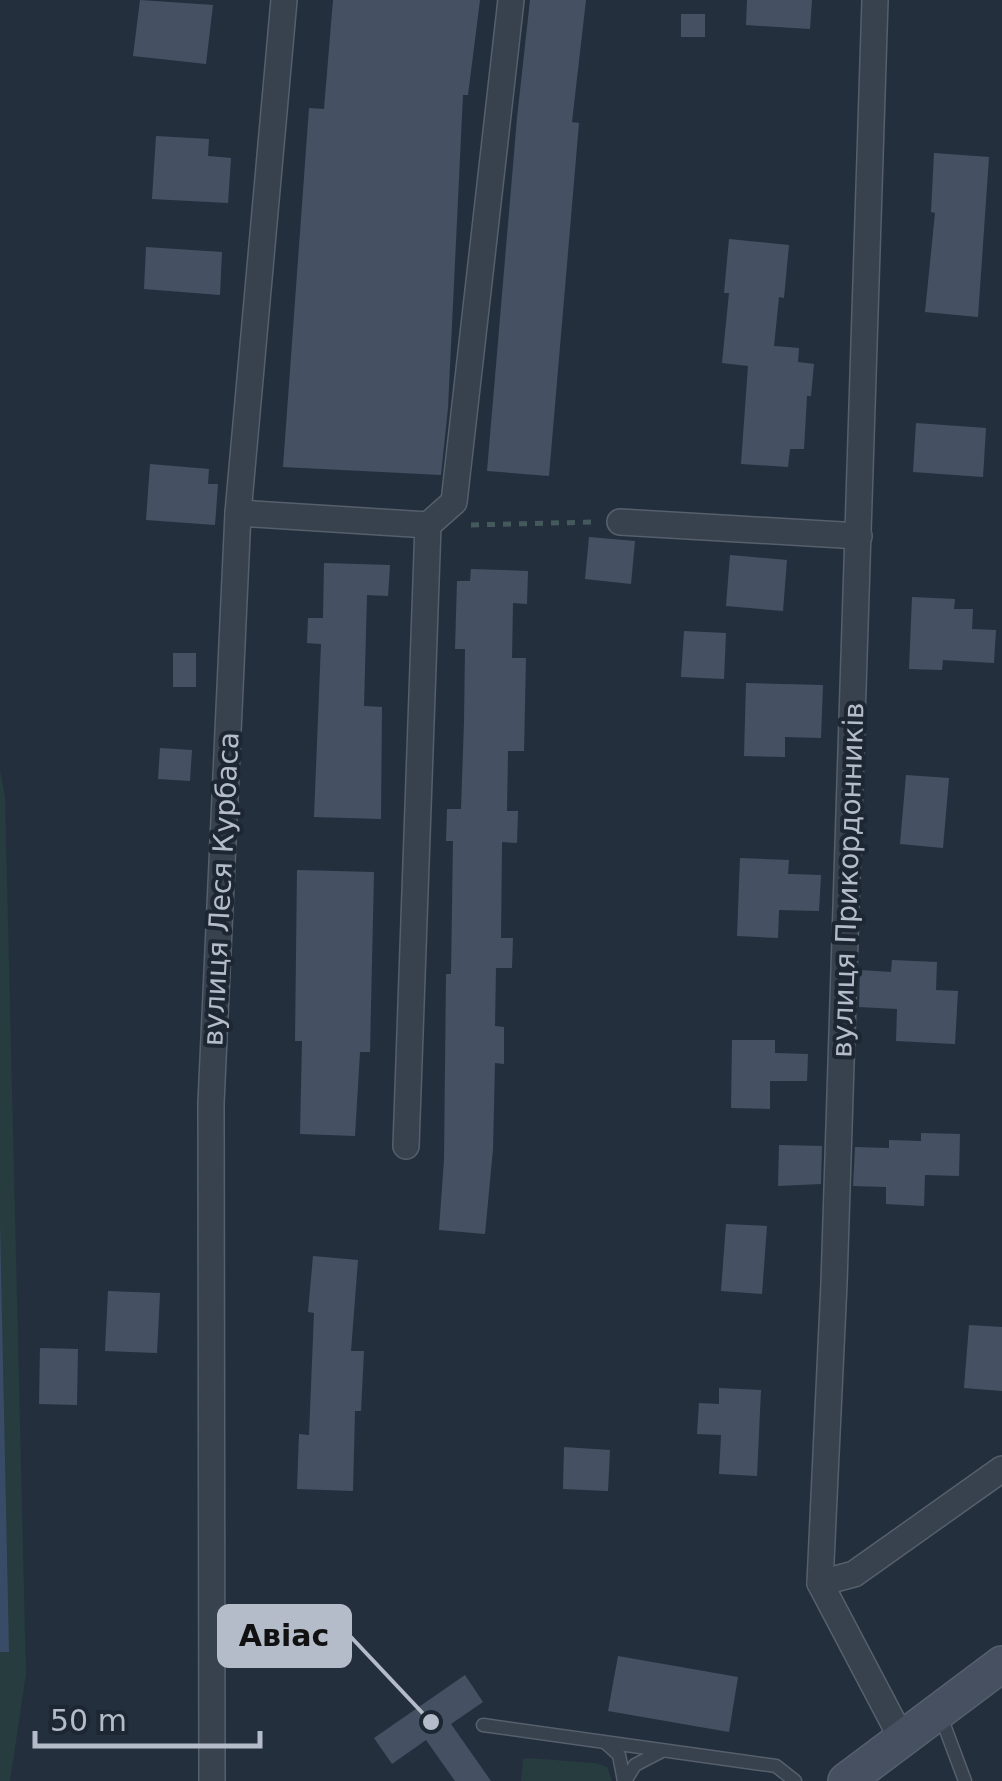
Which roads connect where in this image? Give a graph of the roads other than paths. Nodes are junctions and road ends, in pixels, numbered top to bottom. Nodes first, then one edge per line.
1 (284, 0) edge
2 (511, 0) edge
3 (874, 0) edge
4 (238, 514) junction
5 (620, 522) road end
6 (428, 525) junction
7 (859, 536) junction
8 (406, 1146) dead end
9 (1002, 1469) edge
10 (820, 1582) junction
11 (1002, 1664) edge
12 (939, 1712) junction
13 (483, 1725) dead end
14 (902, 1739) junction
15 (605, 1742) junction
16 (665, 1750) junction
17 (212, 1781) edge
18 (624, 1781) edge
19 (795, 1781) edge
20 (846, 1781) edge
21 (965, 1781) edge

1 - 4 street, вулиця Леся Курбаса
2 - 6 street
3 - 7 street, вулиця Прикордонників
4 - 6 street
4 - 17 street, вулиця Леся Курбаса
5 - 7 street
6 - 8 street
7 - 10 street, вулиця Прикордонників
9 - 10 street
10 - 14 street
11 - 12 main road
12 - 14 main road
12 - 21 lane
13 - 15 lane
14 - 20 main road
15 - 16 lane
15 - 18 lane
16 - 18 lane
16 - 19 lane

